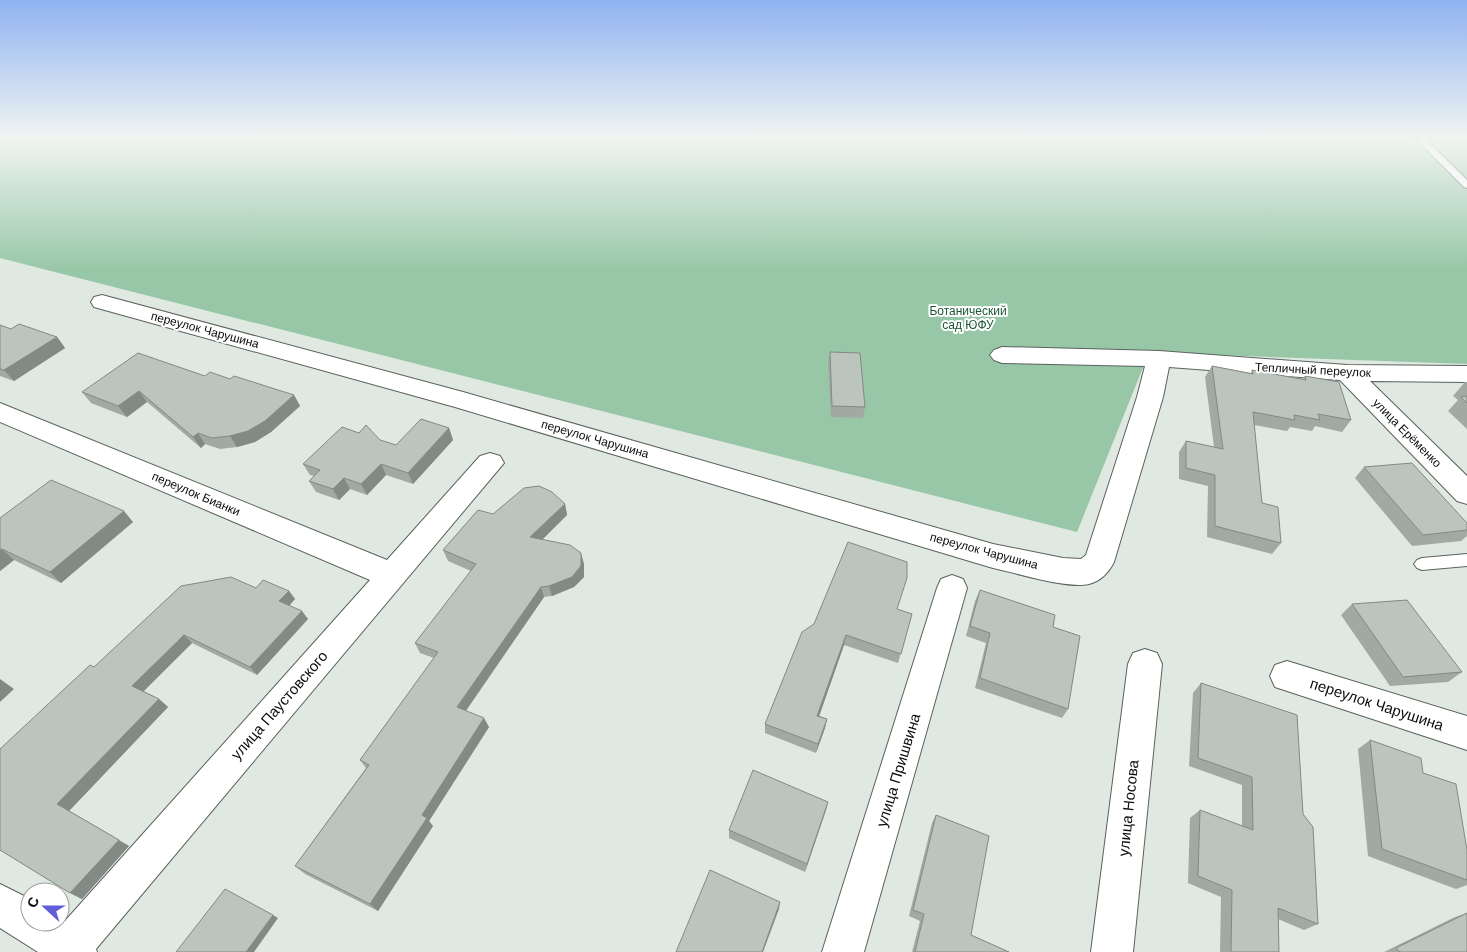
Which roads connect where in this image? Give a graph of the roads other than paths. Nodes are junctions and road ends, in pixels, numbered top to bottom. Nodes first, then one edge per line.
1 (102, 302) dead end
2 (1002, 355) dead end
3 (1159, 359) junction
4 (1347, 373) junction
5 (1467, 374) edge
6 (0, 412) edge
7 (490, 463) dead end
8 (1467, 493) edge
9 (1467, 560) edge
10 (1422, 564) dead end
11 (392, 576) junction
12 (952, 588) dead end
13 (1144, 664) dead end
14 (1287, 676) dead end
15 (1467, 733) edge
16 (0, 904) edge
17 (73, 950) edge
18 (843, 952) edge
19 (1112, 952) edge

1 - 3 street, переулок Чарушина
2 - 3 street, Тепличный переулок
3 - 4 street, Тепличный переулок
4 - 5 street, Тепличный переулок
4 - 8 street, улица Ерёменко
6 - 11 street, переулок Бианки
7 - 11 street, улица Паустовского
9 - 10 lane
11 - 17 street, улица Паустовского
12 - 18 street, улица Пришвина
13 - 19 street, улица Носова
14 - 15 street, переулок Чарушина
16 - 17 street

